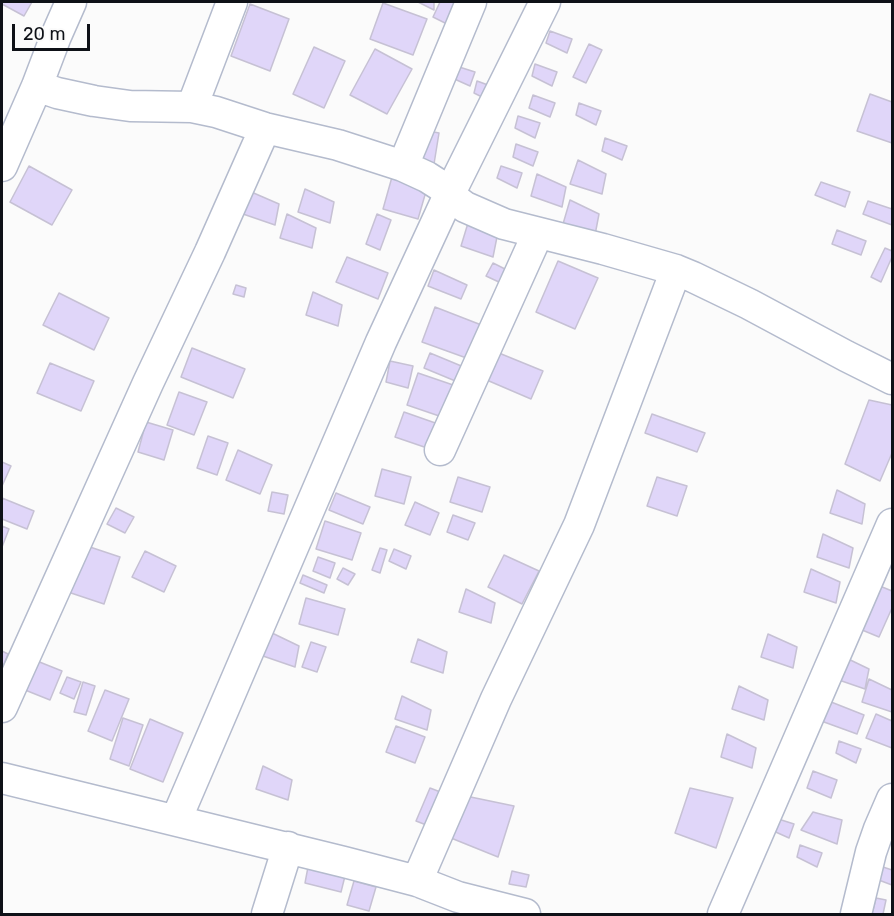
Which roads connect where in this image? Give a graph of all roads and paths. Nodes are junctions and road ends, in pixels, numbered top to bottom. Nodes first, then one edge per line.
1 (71, 2) edge
2 (232, 2) edge
3 (471, 2) edge
4 (545, 2) edge
5 (37, 86) junction
6 (192, 107) junction
7 (265, 128) junction
8 (2, 166) edge
9 (403, 166) junction
10 (448, 195) junction
11 (538, 233) junction
12 (676, 270) junction
13 (892, 379) edge
14 (440, 450) dead end
15 (892, 524) edge
16 (2, 707) edge
17 (2, 778) edge
18 (892, 798) edge
19 (176, 820) junction
20 (288, 847) junction
21 (417, 881) junction
22 (267, 915) edge
23 (525, 915) edge
24 (723, 915) edge
25 (856, 915) edge

1 - 5 street
2 - 6 street
3 - 9 street
4 - 10 street
5 - 6 street
5 - 8 street
6 - 7 street
7 - 9 street
7 - 16 street
9 - 10 street
10 - 11 street
10 - 19 street
11 - 12 street
11 - 14 street
12 - 13 street
12 - 21 street
15 - 24 street
17 - 19 street
18 - 25 street
19 - 20 street
20 - 21 street
20 - 22 street
21 - 23 street

